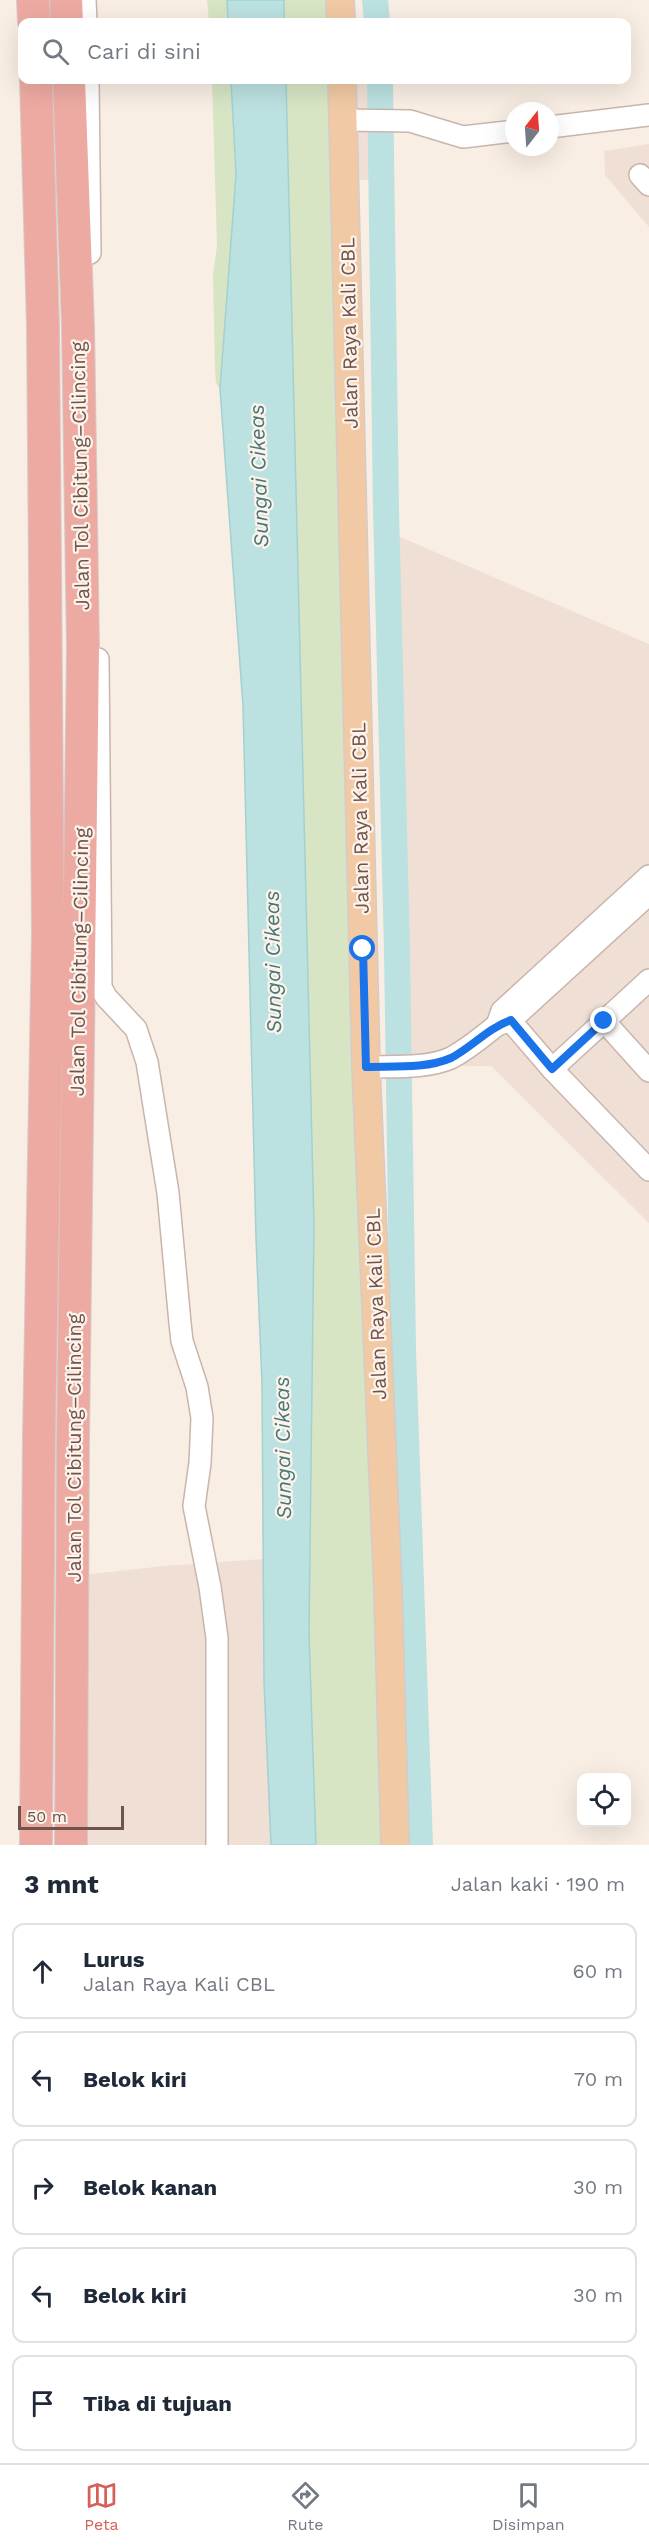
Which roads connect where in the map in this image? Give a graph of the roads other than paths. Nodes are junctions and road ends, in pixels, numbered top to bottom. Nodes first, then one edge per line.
1 (33, 0) edge
2 (66, 0) edge
3 (85, 0) edge
4 (340, 0) edge
5 (34, 18) edge
6 (66, 18) edge
7 (86, 18) edge
8 (341, 18) edge
9 (36, 84) edge
10 (69, 84) edge
11 (88, 84) edge
12 (342, 84) edge
13 (649, 115) edge
14 (343, 120) junction
15 (559, 126) edge
16 (505, 132) edge
17 (649, 876) edge
18 (649, 894) edge
19 (649, 980) edge
20 (503, 1019) junction
21 (604, 1021) junction
22 (366, 1067) junction
23 (552, 1069) junction
24 (649, 1071) edge
25 (649, 1170) edge
26 (36, 1845) edge
27 (71, 1845) edge
28 (217, 1845) edge
29 (394, 1845) edge

1 - 5 highway
2 - 6 highway
3 - 7 street
4 - 8 main road
9 - 26 highway, Jalan Tol Cibitung–Cilincing
10 - 27 highway, Jalan Tol Cibitung–Cilincing
11 - 28 street
12 - 14 main road, Jalan Raya Kali CBL
13 - 15 street
14 - 16 street
14 - 22 main road, Jalan Raya Kali CBL
17 - 20 street
18 - 20 street
19 - 21 street
20 - 22 street
20 - 23 street
21 - 23 street
21 - 24 street
22 - 29 main road, Jalan Raya Kali CBL
23 - 25 street

